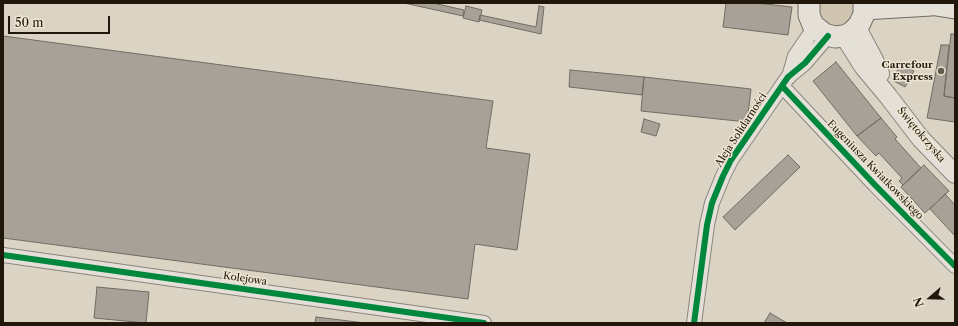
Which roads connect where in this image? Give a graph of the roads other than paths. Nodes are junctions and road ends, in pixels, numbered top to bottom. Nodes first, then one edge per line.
1 (807, 4) edge
2 (927, 4) edge
3 (864, 6) edge
4 (955, 8) edge
5 (836, 32) junction
6 (785, 81) junction
7 (955, 174) edge
8 (3, 256) edge
9 (955, 266) edge
10 (484, 323) edge
11 (694, 323) edge

1 - 5 main road
2 - 3 main road
2 - 4 main road
3 - 5 main road
5 - 6 street, Aleja Solidarności
5 - 7 street, Świętokrzyska
6 - 9 street, Eugeniusza Kwiatkowskiego
6 - 11 street, Aleja Solidarności
8 - 10 street, Kolejowa

